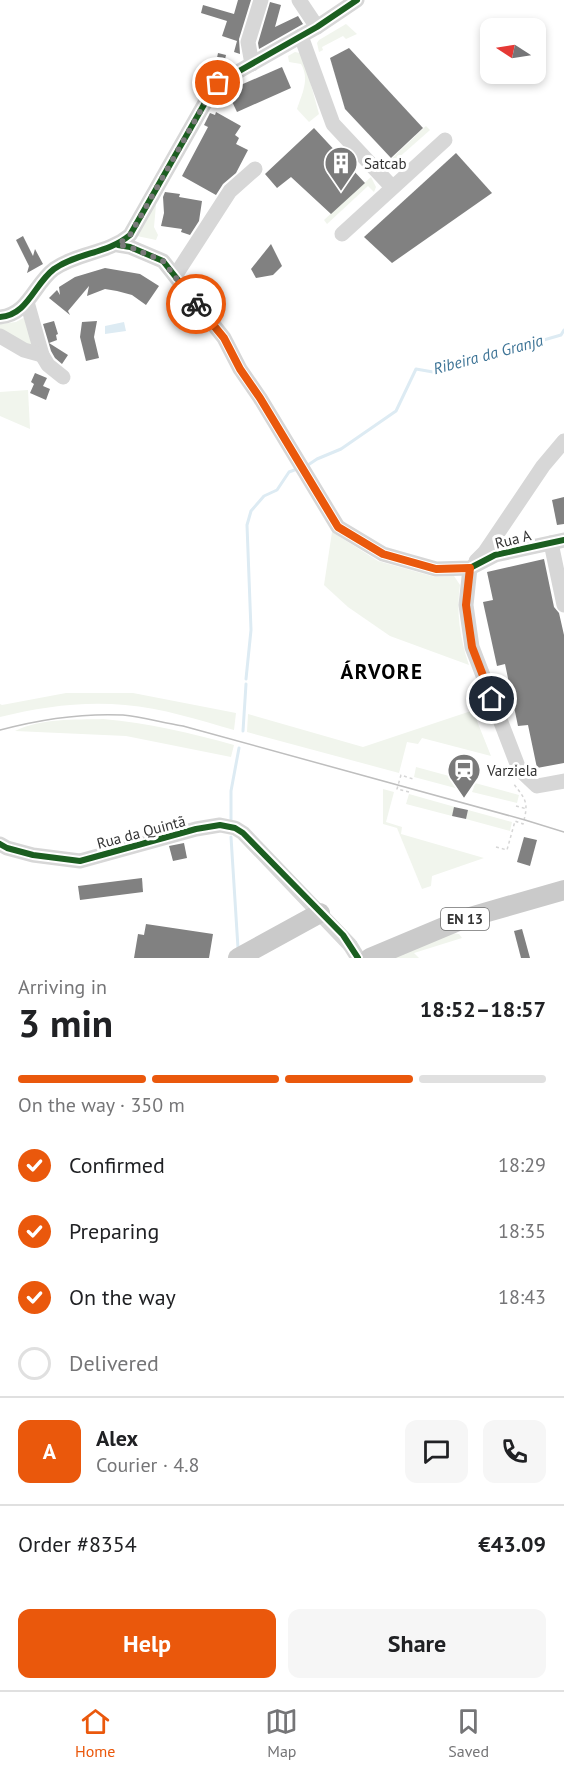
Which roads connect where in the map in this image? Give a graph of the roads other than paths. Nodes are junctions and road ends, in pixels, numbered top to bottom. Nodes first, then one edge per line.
1 (261, 0) edge
2 (299, 0) edge
3 (357, 0) edge
4 (317, 27) junction
5 (301, 36) junction
6 (252, 64) junction
7 (445, 140) dead end
8 (255, 169) dead end
9 (393, 188) junction
10 (342, 234) dead end
11 (118, 245) junction
12 (175, 276) junction
13 (27, 302) junction
14 (0, 317) edge
15 (0, 336) edge
16 (42, 356) junction
17 (63, 377) dead end
18 (564, 441) edge
19 (557, 541) edge
20 (470, 568) junction
21 (564, 605) edge
22 (564, 781) edge
23 (0, 844) edge
24 (564, 891) edge
25 (320, 913) junction
26 (350, 945) tunnel mouth
27 (238, 958) edge
28 (370, 958) edge

1 - 6 street
2 - 4 street
3 - 4 street
4 - 5 street
5 - 6 street
5 - 9 street
6 - 11 street
7 - 9 street
8 - 12 street
9 - 10 street
11 - 12 street
11 - 13 street
12 - 20 street
13 - 14 street
13 - 16 street
15 - 16 street
16 - 17 street
18 - 20 street
19 - 20 street, Rua A
19 - 21 street
20 - 22 street
23 - 25 street, Rua da Quintã
24 - 28 main road, EN 13
25 - 26 street, Rua da Quintã
25 - 27 main road

